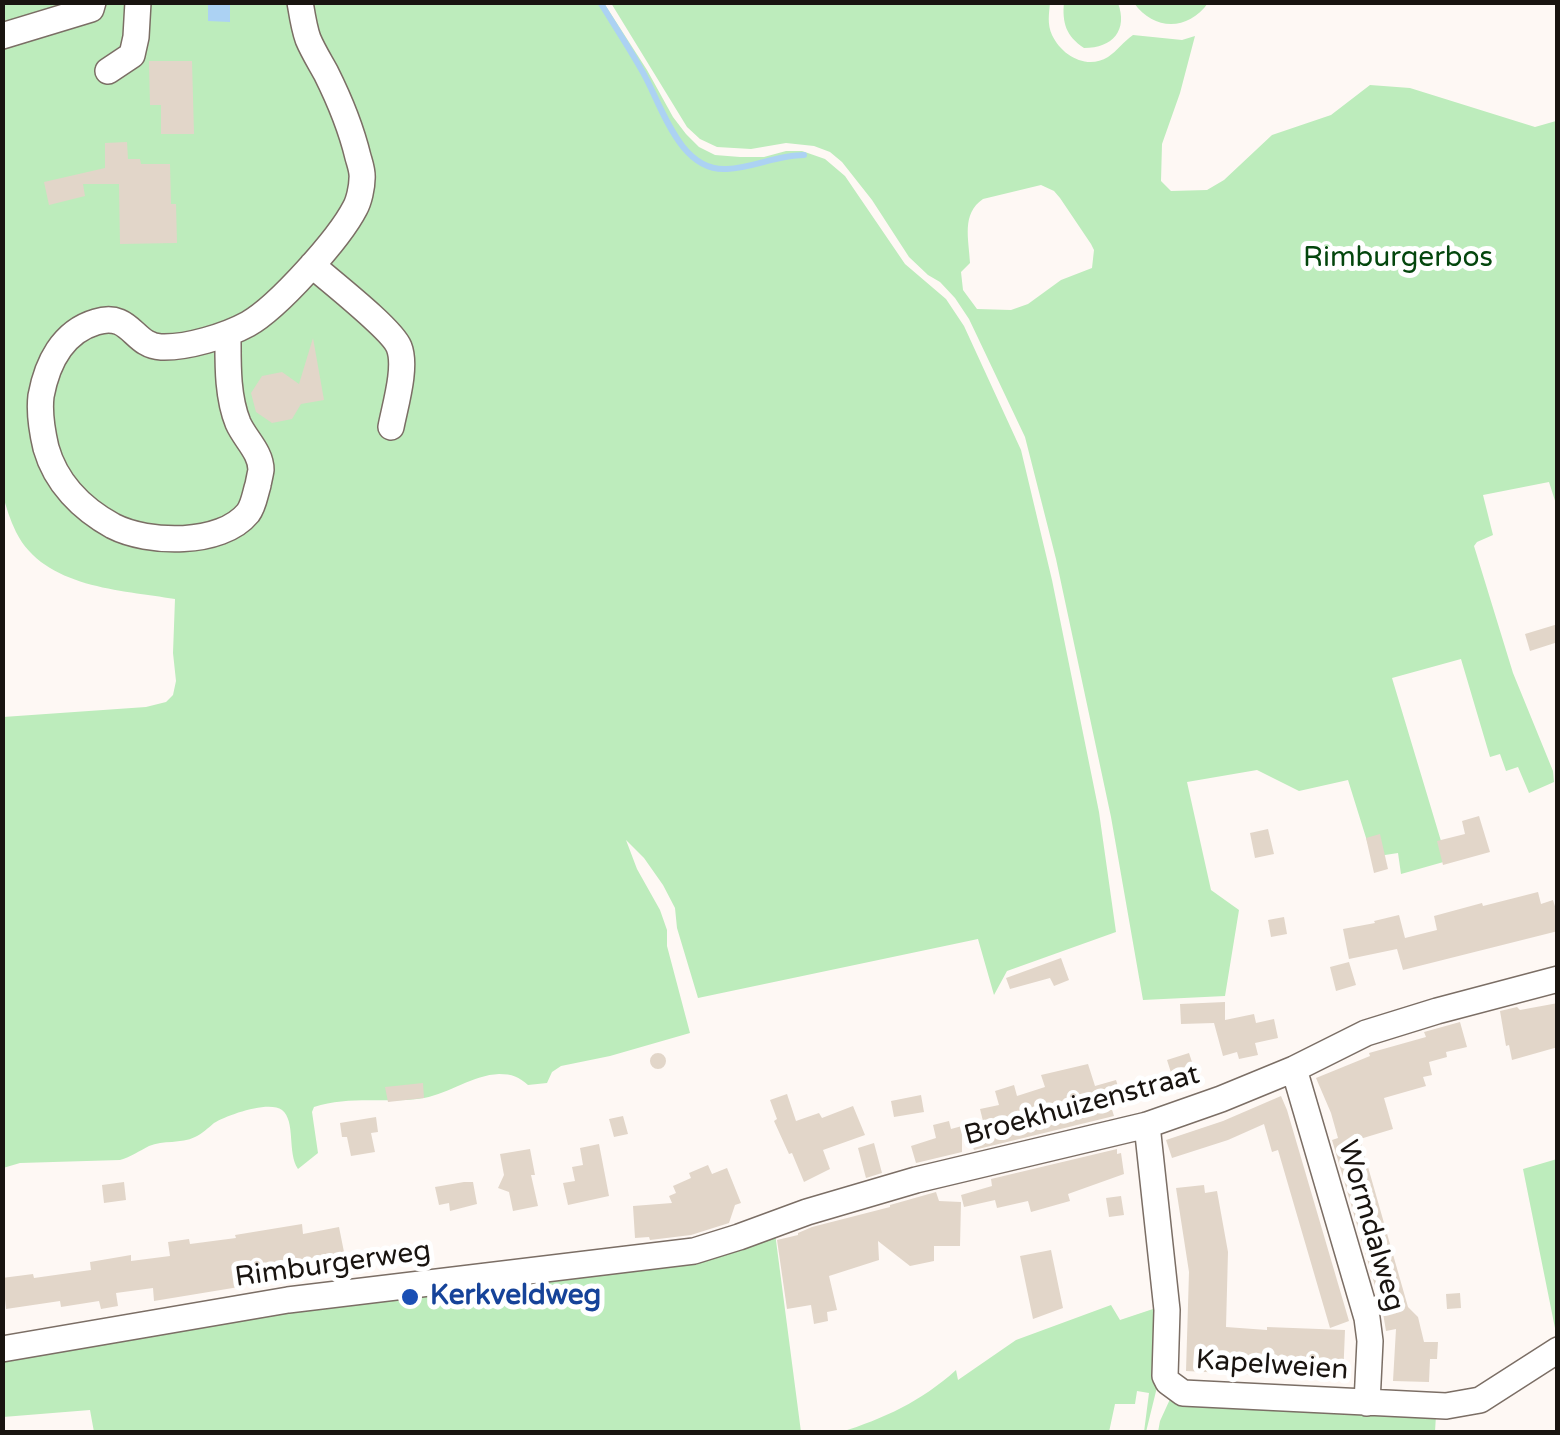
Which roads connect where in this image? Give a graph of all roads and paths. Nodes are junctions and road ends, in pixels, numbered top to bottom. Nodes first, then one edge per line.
1 (93, 2) edge
2 (138, 2) edge
3 (300, 2) edge
4 (2, 36) edge
5 (108, 70) dead end
6 (312, 265) junction
7 (228, 334) junction
8 (391, 427) dead end
9 (1558, 978) edge
10 (1294, 1068) junction
11 (1147, 1125) junction
12 (673, 1254) joint
13 (2, 1349) edge
14 (1558, 1350) edge
15 (1367, 1402) junction

1 - 4 street
2 - 5 street
3 - 6 street
6 - 7 street
6 - 8 street
7 - 7 street
9 - 10 street, Broekhuizenstraat
10 - 11 street, Broekhuizenstraat
10 - 15 street, Wormdalweg
11 - 12 street, Broekhuizenstraat
11 - 15 street, Kapelweien
12 - 13 street, Rimburgerweg
14 - 15 street, Kapelweien

